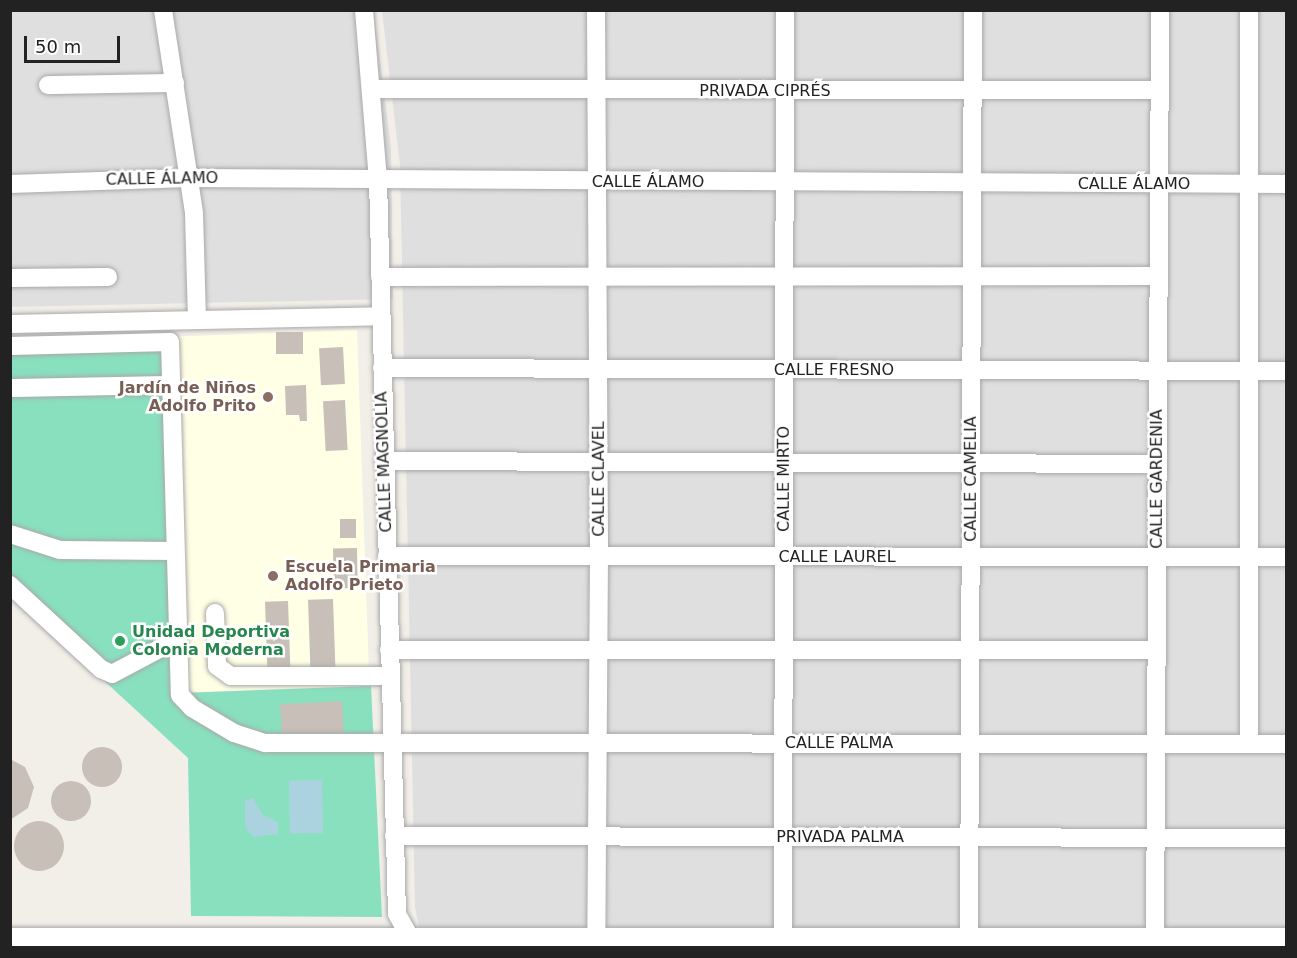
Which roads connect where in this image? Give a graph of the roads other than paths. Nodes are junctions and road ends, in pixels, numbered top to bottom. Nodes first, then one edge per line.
1 (163, 10) edge
2 (364, 10) edge
3 (596, 10) edge
4 (785, 10) edge
5 (973, 10) edge
6 (1160, 10) edge
7 (1249, 10) edge
8 (175, 83) junction
9 (48, 85) dead end
10 (373, 89) junction
11 (597, 90) junction
12 (1157, 90) junction
13 (785, 91) junction
14 (972, 92) junction
15 (189, 178) junction
16 (378, 179) junction
17 (598, 182) junction
18 (785, 183) junction
19 (971, 183) junction
20 (10, 184) edge
21 (1251, 184) junction
22 (1287, 184) edge
23 (1158, 185) junction
24 (784, 275) junction
25 (599, 276) junction
26 (971, 276) junction
27 (1158, 276) junction
28 (108, 277) dead end
29 (380, 277) junction
30 (10, 278) edge
31 (381, 316) junction
32 (197, 320) junction
33 (10, 324) edge
34 (10, 346) edge
35 (382, 368) junction
36 (599, 369) junction
37 (971, 370) junction
38 (786, 371) junction
39 (1158, 371) junction
40 (1251, 371) junction
41 (1287, 371) edge
42 (172, 385) junction
43 (10, 388) edge
44 (384, 461) junction
45 (599, 463) junction
46 (783, 464) junction
47 (971, 464) junction
48 (1157, 464) junction
49 (10, 534) edge
50 (175, 551) junction
51 (599, 555) junction
52 (387, 556) junction
53 (784, 557) junction
54 (970, 557) junction
55 (1287, 557) edge
56 (1157, 558) junction
57 (1251, 558) junction
58 (10, 585) edge
59 (215, 613) dead end
60 (176, 640) junction
61 (598, 649) junction
62 (389, 650) junction
63 (1157, 650) junction
64 (784, 651) junction
65 (969, 651) junction
66 (390, 676) junction
67 (598, 741) junction
68 (782, 742) junction
69 (392, 743) junction
70 (1249, 743) junction
71 (969, 744) junction
72 (1287, 744) edge
73 (1157, 745) junction
74 (394, 836) junction
75 (598, 836) junction
76 (783, 836) junction
77 (969, 837) junction
78 (1287, 838) edge
79 (1157, 839) junction
80 (397, 914) junction
81 (10, 937) edge
82 (1287, 937) edge
83 (386, 941) edge
84 (596, 941) edge
85 (783, 941) edge
86 (70, 942) edge
87 (253, 942) edge
88 (410, 942) edge
89 (969, 942) edge
90 (1155, 942) edge

1 - 8 street
2 - 10 street, CALLE MAGNOLIA
3 - 11 street, CALLE CLAVEL
4 - 13 street, CALLE MIRTO
5 - 14 street, CALLE CAMELIA
6 - 12 street, CALLE GARDENIA
7 - 21 street
8 - 9 street
8 - 15 street
10 - 11 street, PRIVADA CIPRÉS
10 - 16 street, CALLE MAGNOLIA
11 - 13 street, PRIVADA CIPRÉS
11 - 17 street, CALLE CLAVEL
12 - 14 street, PRIVADA CIPRÉS
12 - 23 street, CALLE GARDENIA
13 - 14 street, PRIVADA CIPRÉS
13 - 18 street, CALLE MIRTO
14 - 19 street, CALLE CAMELIA
15 - 16 street, CALLE ÁLAMO
15 - 20 street, CALLE ÁLAMO
15 - 32 street
16 - 17 street, CALLE ÁLAMO
16 - 29 street, CALLE MAGNOLIA
17 - 18 street, CALLE ÁLAMO
17 - 25 street, CALLE CLAVEL
18 - 19 street, CALLE ÁLAMO
18 - 24 street, CALLE MIRTO
19 - 23 street, CALLE ÁLAMO
19 - 26 street, CALLE CAMELIA
21 - 22 street, CALLE ÁLAMO
21 - 23 street, CALLE ÁLAMO
21 - 40 street
23 - 27 street, CALLE GARDENIA
24 - 25 street
24 - 26 street
24 - 38 street, CALLE MIRTO
25 - 29 street
25 - 36 street, CALLE CLAVEL
26 - 27 street
26 - 37 street, CALLE CAMELIA
27 - 39 street, CALLE GARDENIA
28 - 30 street
29 - 31 street, CALLE MAGNOLIA
31 - 32 street
31 - 35 street, CALLE MAGNOLIA
32 - 33 street
34 - 42 street
35 - 36 street, CALLE FRESNO
35 - 44 street, CALLE MAGNOLIA
36 - 38 street, CALLE FRESNO
36 - 45 street, CALLE CLAVEL
37 - 38 street, CALLE FRESNO
37 - 39 street, CALLE FRESNO
37 - 47 street, CALLE CAMELIA
38 - 46 street, CALLE MIRTO
39 - 40 street, CALLE FRESNO
39 - 48 street, CALLE GARDENIA
40 - 41 street, CALLE FRESNO
40 - 57 street
42 - 43 street
42 - 50 street
44 - 45 street
44 - 52 street, CALLE MAGNOLIA
45 - 46 street
45 - 51 street, CALLE CLAVEL
46 - 47 street
46 - 53 street, CALLE MIRTO
47 - 48 street
47 - 54 street, CALLE CAMELIA
48 - 56 street, CALLE GARDENIA
49 - 50 street
50 - 60 street
51 - 52 street, CALLE LAUREL
51 - 53 street, CALLE LAUREL
51 - 61 street, CALLE CLAVEL
52 - 62 street, CALLE MAGNOLIA
53 - 54 street, CALLE LAUREL
53 - 64 street, CALLE MIRTO
54 - 56 street, CALLE LAUREL
54 - 65 street, CALLE CAMELIA
55 - 57 street, CALLE LAUREL
56 - 57 street, CALLE LAUREL
56 - 63 street, CALLE GARDENIA
57 - 70 street
58 - 60 street
59 - 66 street
60 - 69 street, CALLE PALMA
61 - 62 street
61 - 64 street
61 - 67 street, CALLE CLAVEL
62 - 66 street, CALLE MAGNOLIA
63 - 65 street
63 - 73 street, CALLE GARDENIA
64 - 65 street
64 - 68 street, CALLE MIRTO
65 - 71 street, CALLE CAMELIA
66 - 69 street, CALLE MAGNOLIA
67 - 68 street, CALLE PALMA
67 - 69 street, CALLE PALMA
67 - 75 street, CALLE CLAVEL
68 - 71 street, CALLE PALMA
68 - 76 street, CALLE MIRTO
69 - 74 street, CALLE MAGNOLIA
70 - 72 street, CALLE PALMA
70 - 73 street, CALLE PALMA
71 - 73 street, CALLE PALMA
71 - 77 street, CALLE CAMELIA
73 - 79 street, CALLE GARDENIA
74 - 75 street, PRIVADA PALMA
74 - 80 street, CALLE MAGNOLIA
75 - 76 street, PRIVADA PALMA
75 - 84 street, CALLE CLAVEL
76 - 77 street, PRIVADA PALMA
76 - 85 street, CALLE MIRTO
77 - 79 street, PRIVADA PALMA
77 - 89 street, CALLE CAMELIA
78 - 79 street, PRIVADA PALMA
79 - 90 street, CALLE GARDENIA
80 - 83 street
80 - 88 street, CALLE MAGNOLIA
81 - 86 street
82 - 90 street
83 - 87 street
83 - 88 street
84 - 85 street
84 - 88 street
85 - 89 street
86 - 87 street
89 - 90 street

